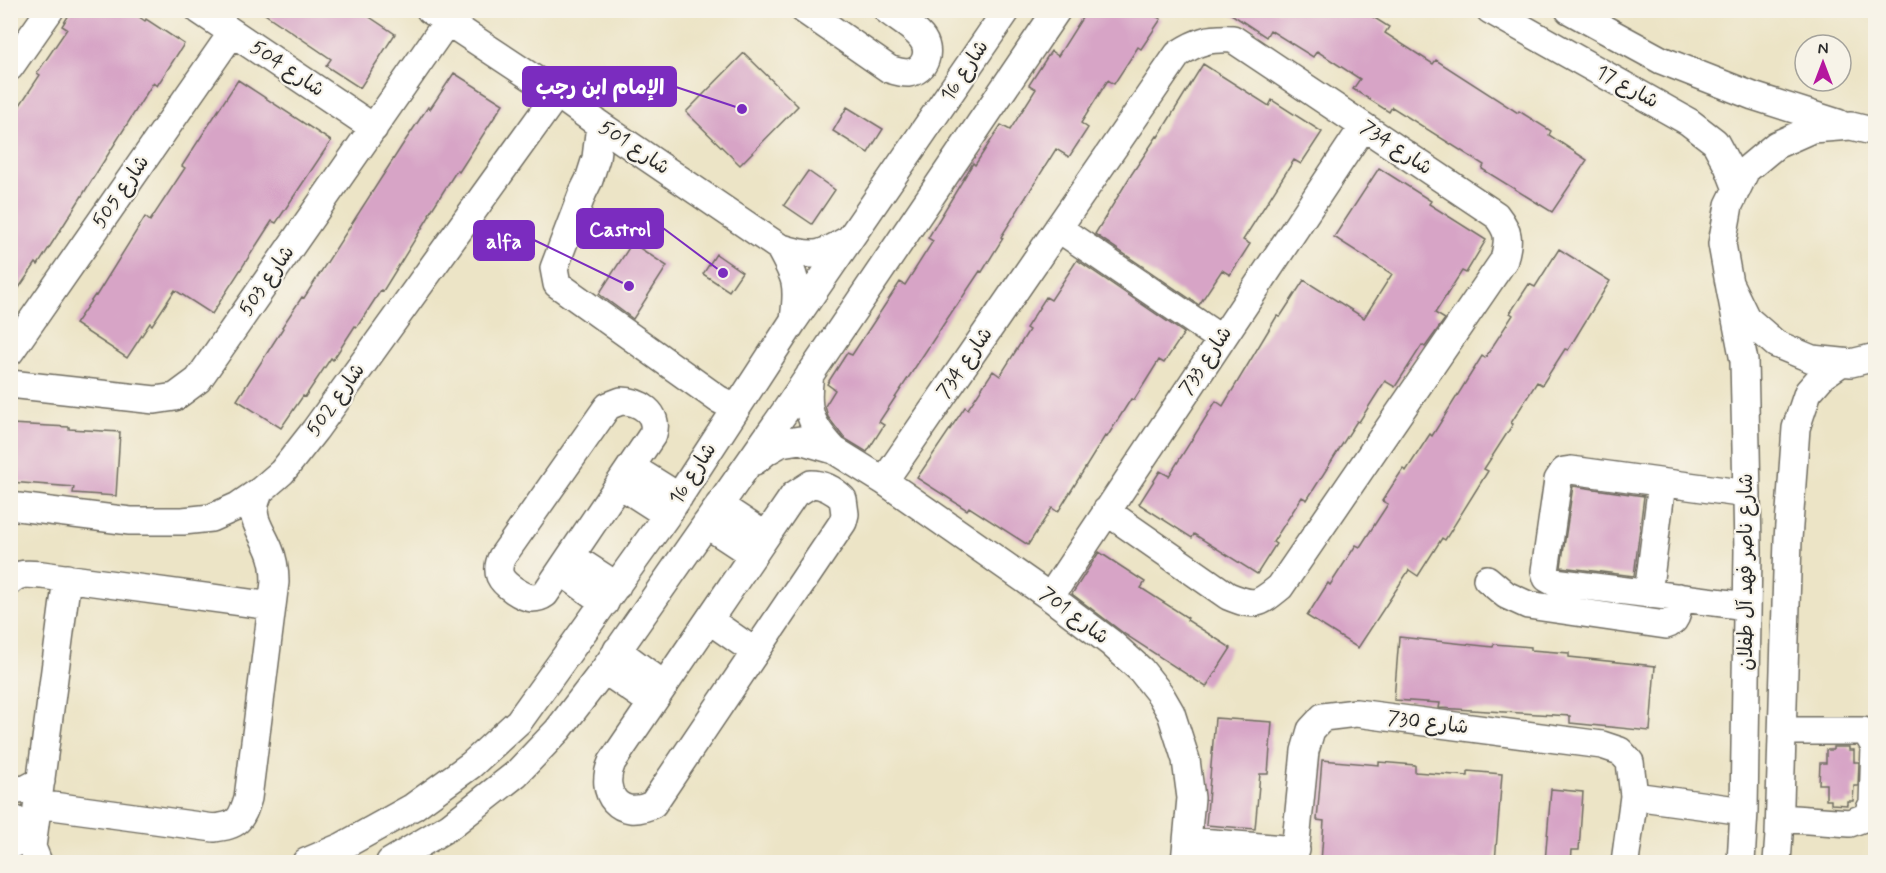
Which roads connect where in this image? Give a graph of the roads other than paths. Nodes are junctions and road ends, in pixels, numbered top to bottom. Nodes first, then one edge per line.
1 (50, 10) edge
2 (199, 10) edge
3 (804, 10) edge
4 (887, 10) edge
5 (1007, 10) edge
6 (1039, 10) edge
7 (1058, 10) edge
8 (1490, 10) edge
9 (1569, 10) edge
10 (438, 16) edge
11 (232, 33) junction
12 (925, 64) junction
13 (10, 67) edge
14 (957, 84) junction
15 (557, 94) junction
16 (600, 125) junction
17 (1364, 127) junction
18 (374, 128) junction
19 (1867, 128) edge
20 (1737, 189) junction
21 (934, 191) junction
22 (1058, 228) junction
23 (851, 238) junction
24 (779, 247) junction
25 (1729, 283) junction
26 (794, 320) junction
27 (1221, 339) junction
28 (10, 352) edge
29 (1864, 360) edge
30 (810, 374) junction
31 (10, 384) edge
32 (736, 408) junction
33 (834, 450) junction
34 (743, 471) junction
35 (625, 475) junction
36 (884, 481) junction
37 (1662, 483) junction
38 (260, 491) junction
39 (1747, 494) junction
40 (10, 506) edge
41 (673, 506) junction
42 (1106, 511) junction
43 (713, 514) junction
44 (212, 518) junction
45 (759, 545) junction
46 (1748, 551) junction
47 (566, 563) junction
48 (67, 578) junction
49 (1487, 579) dead end
50 (10, 581) edge
51 (611, 594) junction
52 (1648, 594) junction
53 (1050, 597) junction
54 (1679, 597) junction
55 (263, 604) junction
56 (1747, 606) junction
57 (708, 620) junction
58 (755, 652) junction
59 (611, 660) junction
60 (1784, 684) junction
61 (658, 694) junction
62 (1783, 731) junction
63 (10, 791) edge
64 (1634, 796) junction
65 (28, 809) edge
66 (1744, 811) junction
67 (1780, 818) junction
68 (10, 846) edge
69 (1186, 852) edge
70 (1295, 856) edge
71 (38, 862) edge
72 (306, 862) edge
73 (390, 862) edge
74 (1625, 862) edge
75 (1741, 862) edge
76 (1777, 862) edge

1 - 13 street
2 - 11 street, شارع 504
3 - 12 street
4 - 12 street
5 - 14 street, شارع 16
6 - 21 street
7 - 21 street, شارع 16
8 - 20 street, شارع 17
9 - 19 street, شارع 17
10 - 15 street, شارع 501
10 - 18 street, شارع 503
11 - 18 street, شارع 504
11 - 28 street, شارع 505
12 - 14 street
14 - 23 street, شارع 16
15 - 16 street, شارع 501
15 - 38 street, شارع 502
16 - 24 street, شارع 501
16 - 32 street
17 - 22 street, شارع 734
17 - 27 street, شارع 733
17 - 42 street, شارع 734
18 - 31 street, شارع 503
19 - 20 street, شارع ناصر فهد آل طفلان
20 - 25 street, شارع ناصر فهد آل طفلان
21 - 30 street, شارع 16
22 - 27 street
22 - 36 street, شارع 734
23 - 24 street, شارع 501
23 - 26 street, شارع 16
24 - 26 street, شارع 501
25 - 29 street
25 - 39 street, شارع ناصر فهد آل طفلان
26 - 32 street, شارع 16
27 - 42 street, شارع 733
29 - 60 street, شارع ناصر فهد آل طفلان
30 - 33 street, شارع 701
30 - 34 street, شارع 16
32 - 41 street, شارع 16
33 - 34 street, شارع 701
33 - 36 street, شارع 701
34 - 43 street, شارع 16
35 - 41 street
35 - 47 street
35 - 47 street
36 - 53 street, شارع 701
37 - 39 street
37 - 52 street
37 - 52 street
38 - 44 street, شارع 502
38 - 55 street
39 - 46 street, شارع ناصر فهد آل طفلان
40 - 44 street, شارع 502
41 - 51 street, شارع 16
42 - 53 street, شارع 733
43 - 45 street
43 - 59 street, شارع 16
44 - 55 street
45 - 57 street
45 - 58 street
46 - 56 street, شارع ناصر فهد آل طفلان
46 - 60 street
47 - 51 street
48 - 50 street
48 - 55 street
48 - 65 street
49 - 54 street
51 - 72 street, شارع 16
52 - 54 street
53 - 69 street, شارع 701
54 - 56 street
55 - 65 street
56 - 66 street, شارع ناصر فهد آل طفلان
57 - 58 street
57 - 61 street
58 - 61 street
59 - 61 street
59 - 73 street, شارع 16
60 - 62 street, شارع ناصر فهد آل طفلان
62 - 67 street, شارع ناصر فهد آل طفلان
62 - 67 street
63 - 65 street
64 - 66 street
64 - 70 street, شارع 730
64 - 74 street, شارع 730
65 - 68 street
65 - 71 street
66 - 75 street, شارع ناصر فهد آل طفلان
67 - 76 street, شارع ناصر فهد آل طفلان
69 - 70 street, شارع 730

